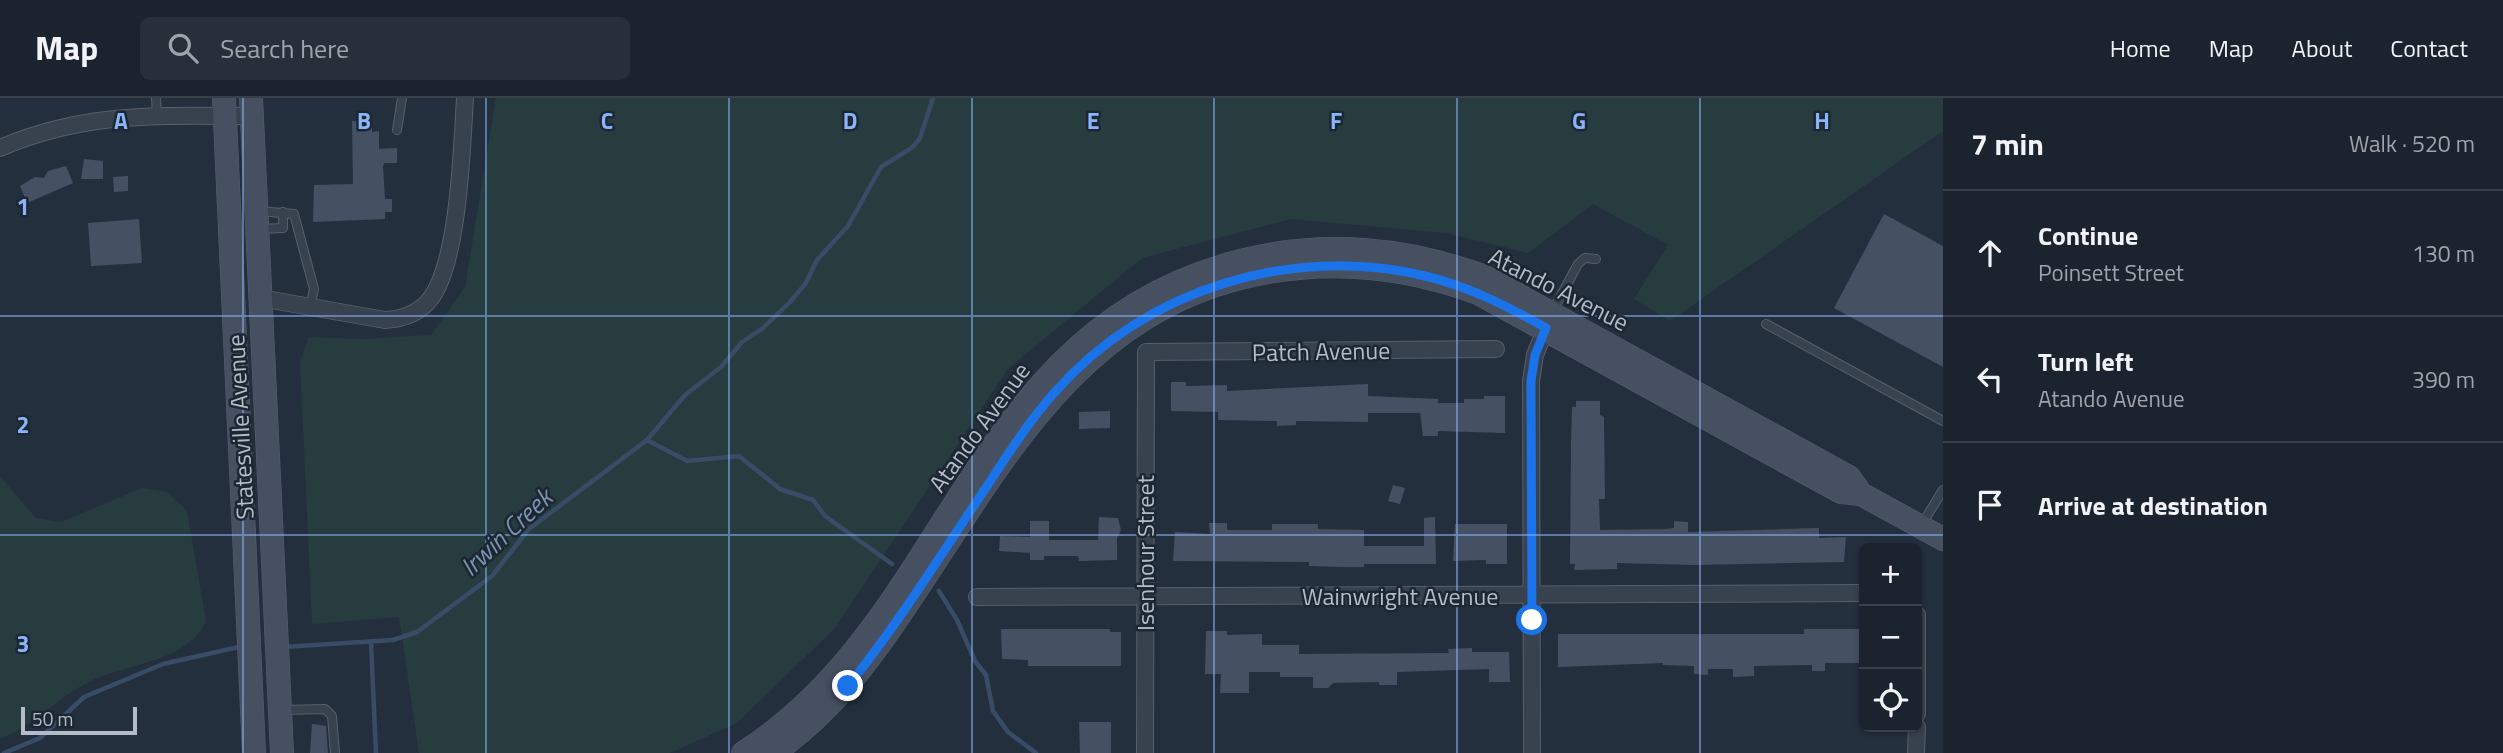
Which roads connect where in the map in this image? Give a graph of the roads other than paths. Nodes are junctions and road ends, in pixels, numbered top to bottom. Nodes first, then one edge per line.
1 (156, 98) edge
2 (402, 98) edge
3 (465, 98) edge
4 (224, 107) edge
5 (252, 107) edge
6 (157, 117) junction
7 (397, 130) dead end
8 (0, 147) edge
9 (283, 212) junction
10 (257, 220) junction
11 (1597, 259) dead end
12 (260, 299) junction
13 (310, 308) junction
14 (1549, 320) junction
15 (1766, 324) dead end
16 (1496, 349) dead end
17 (1146, 352) joint
18 (1943, 421) edge
19 (1943, 490) edge
20 (1920, 526) junction
21 (1943, 539) edge
22 (1859, 593) edge
23 (1532, 596) junction
24 (977, 597) dead end
25 (1145, 597) junction
26 (280, 710) junction
27 (1917, 732) edge
28 (254, 753) edge
29 (282, 753) edge
30 (335, 753) edge
31 (743, 753) edge
32 (773, 753) edge
33 (1145, 753) edge
34 (1532, 753) edge
35 (1916, 753) edge

1 - 6 lane
2 - 7 lane
3 - 13 street
4 - 5 street
4 - 6 street
4 - 28 main road, Statesville Avenue
5 - 10 main road, Statesville Avenue
6 - 8 street
9 - 10 lane
9 - 10 lane
9 - 13 lane
10 - 12 main road, Statesville Avenue
11 - 14 lane
12 - 13 street
12 - 26 main road, Statesville Avenue
14 - 20 main road, Atando Avenue
14 - 23 street
14 - 31 main road, Atando Avenue
14 - 32 main road, Atando Avenue
15 - 18 lane
16 - 17 street, Patch Avenue
17 - 25 street, Isenhour Street
19 - 20 lane
20 - 21 main road, Atando Avenue
22 - 23 street, Wainwright Avenue
23 - 25 street, Wainwright Avenue
23 - 34 street
24 - 25 street, Wainwright Avenue
25 - 33 street, Isenhour Street
26 - 29 main road, Statesville Avenue
26 - 30 lane
27 - 35 street

